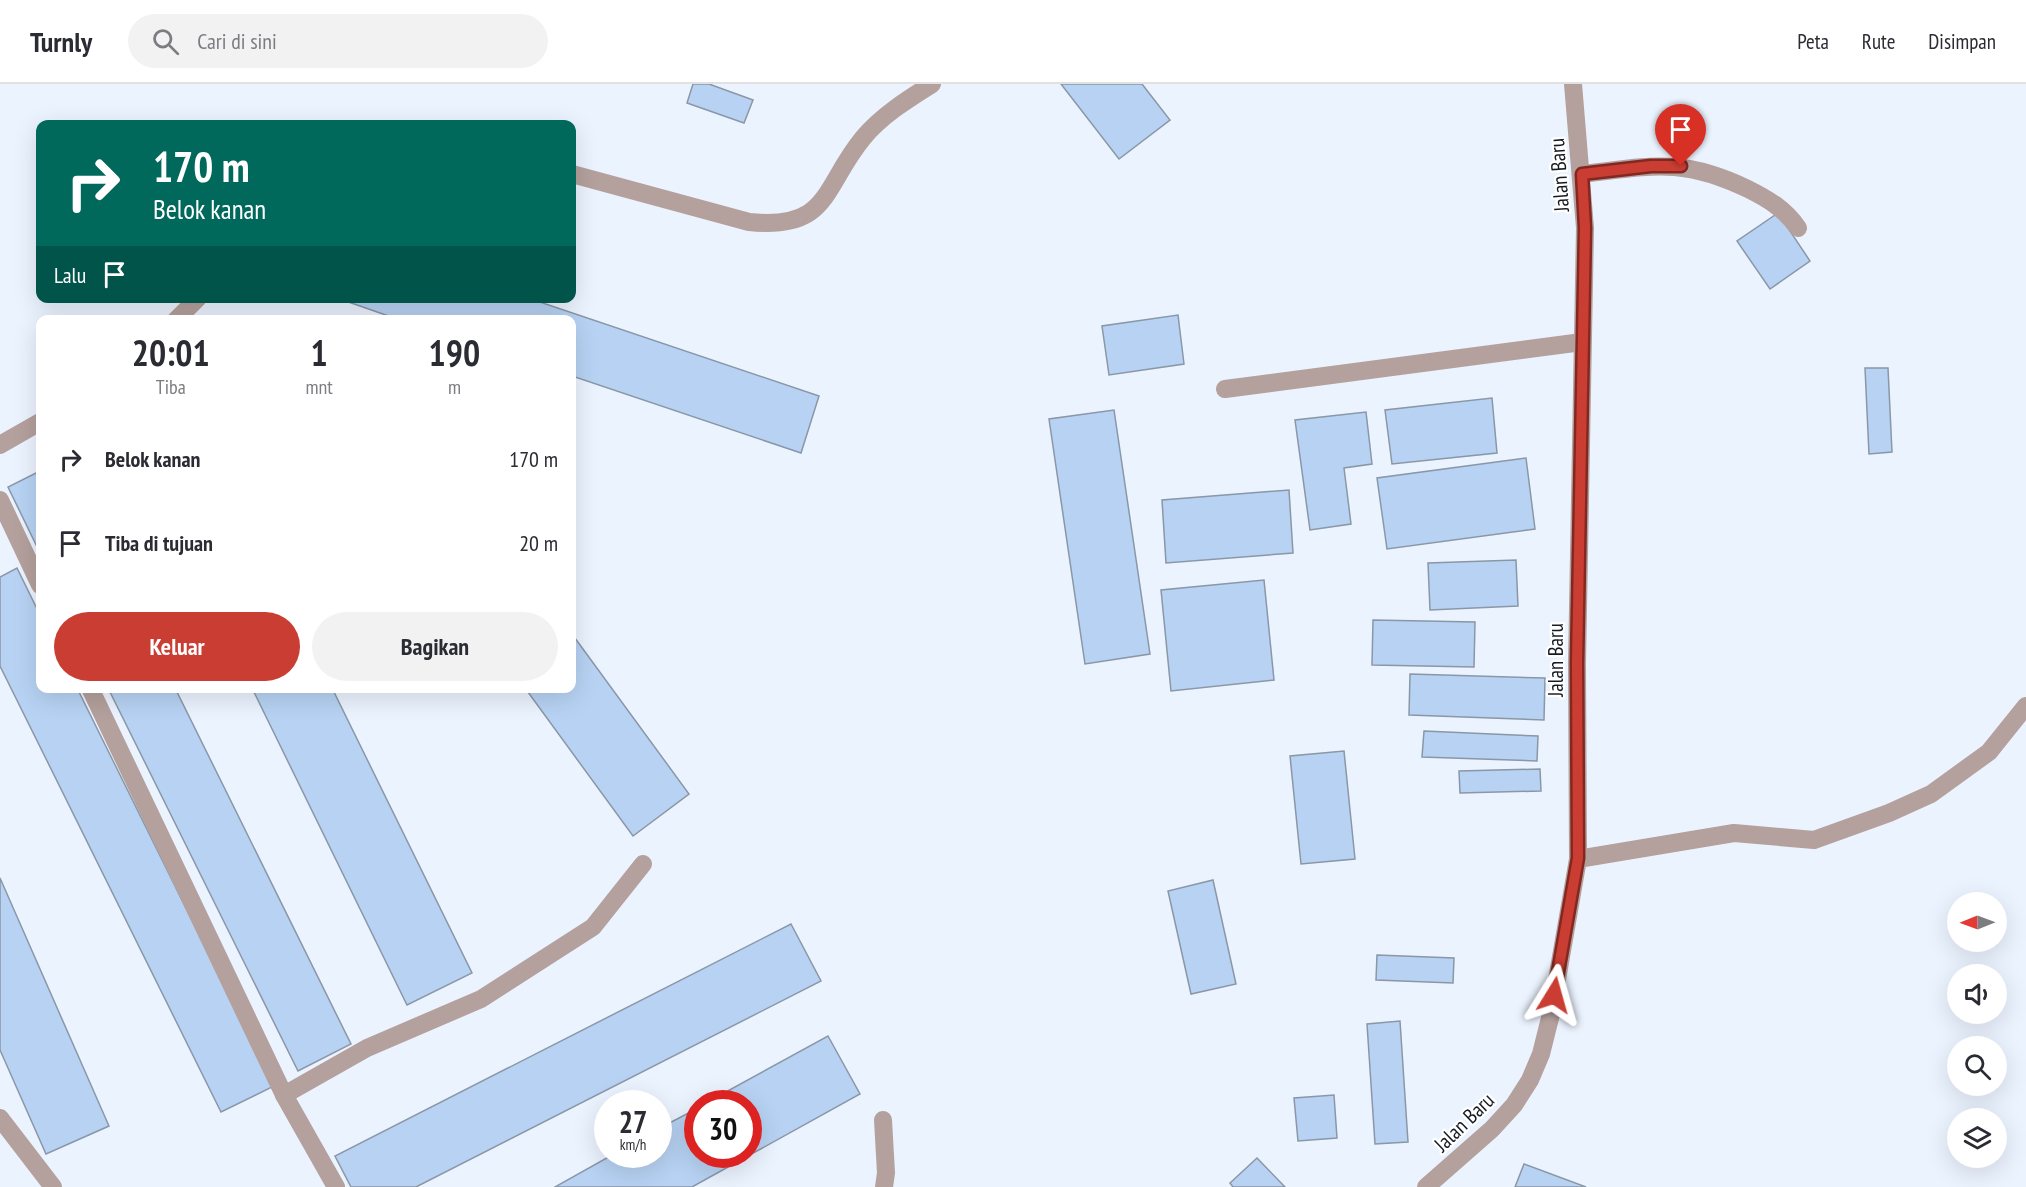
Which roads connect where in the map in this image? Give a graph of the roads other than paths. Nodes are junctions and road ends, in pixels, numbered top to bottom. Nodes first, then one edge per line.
1 (932, 84) edge
2 (1573, 84) edge
3 (1582, 174) junction
4 (576, 175) edge
5 (1798, 228) dead end
6 (193, 303) edge
7 (181, 315) edge
8 (1582, 342) junction
9 (1225, 389) dead end
10 (36, 424) edge
11 (0, 445) edge
12 (0, 500) edge
13 (36, 576) edge
14 (92, 693) edge
15 (2026, 706) edge
16 (1578, 858) junction
17 (643, 864) dead end
18 (284, 1095) junction
19 (0, 1118) edge
20 (883, 1120) dead end
21 (1436, 1184) edge
22 (53, 1187) edge
23 (336, 1187) edge
24 (884, 1187) edge

1 - 4 street
2 - 3 street, Jalan Baru
3 - 5 street
3 - 8 street, Jalan Baru
6 - 7 street
8 - 9 street
8 - 16 street, Jalan Baru
10 - 11 street
12 - 13 street
14 - 18 street
15 - 16 street
16 - 21 street, Jalan Baru
17 - 18 street
18 - 23 street
19 - 22 street
20 - 24 street

